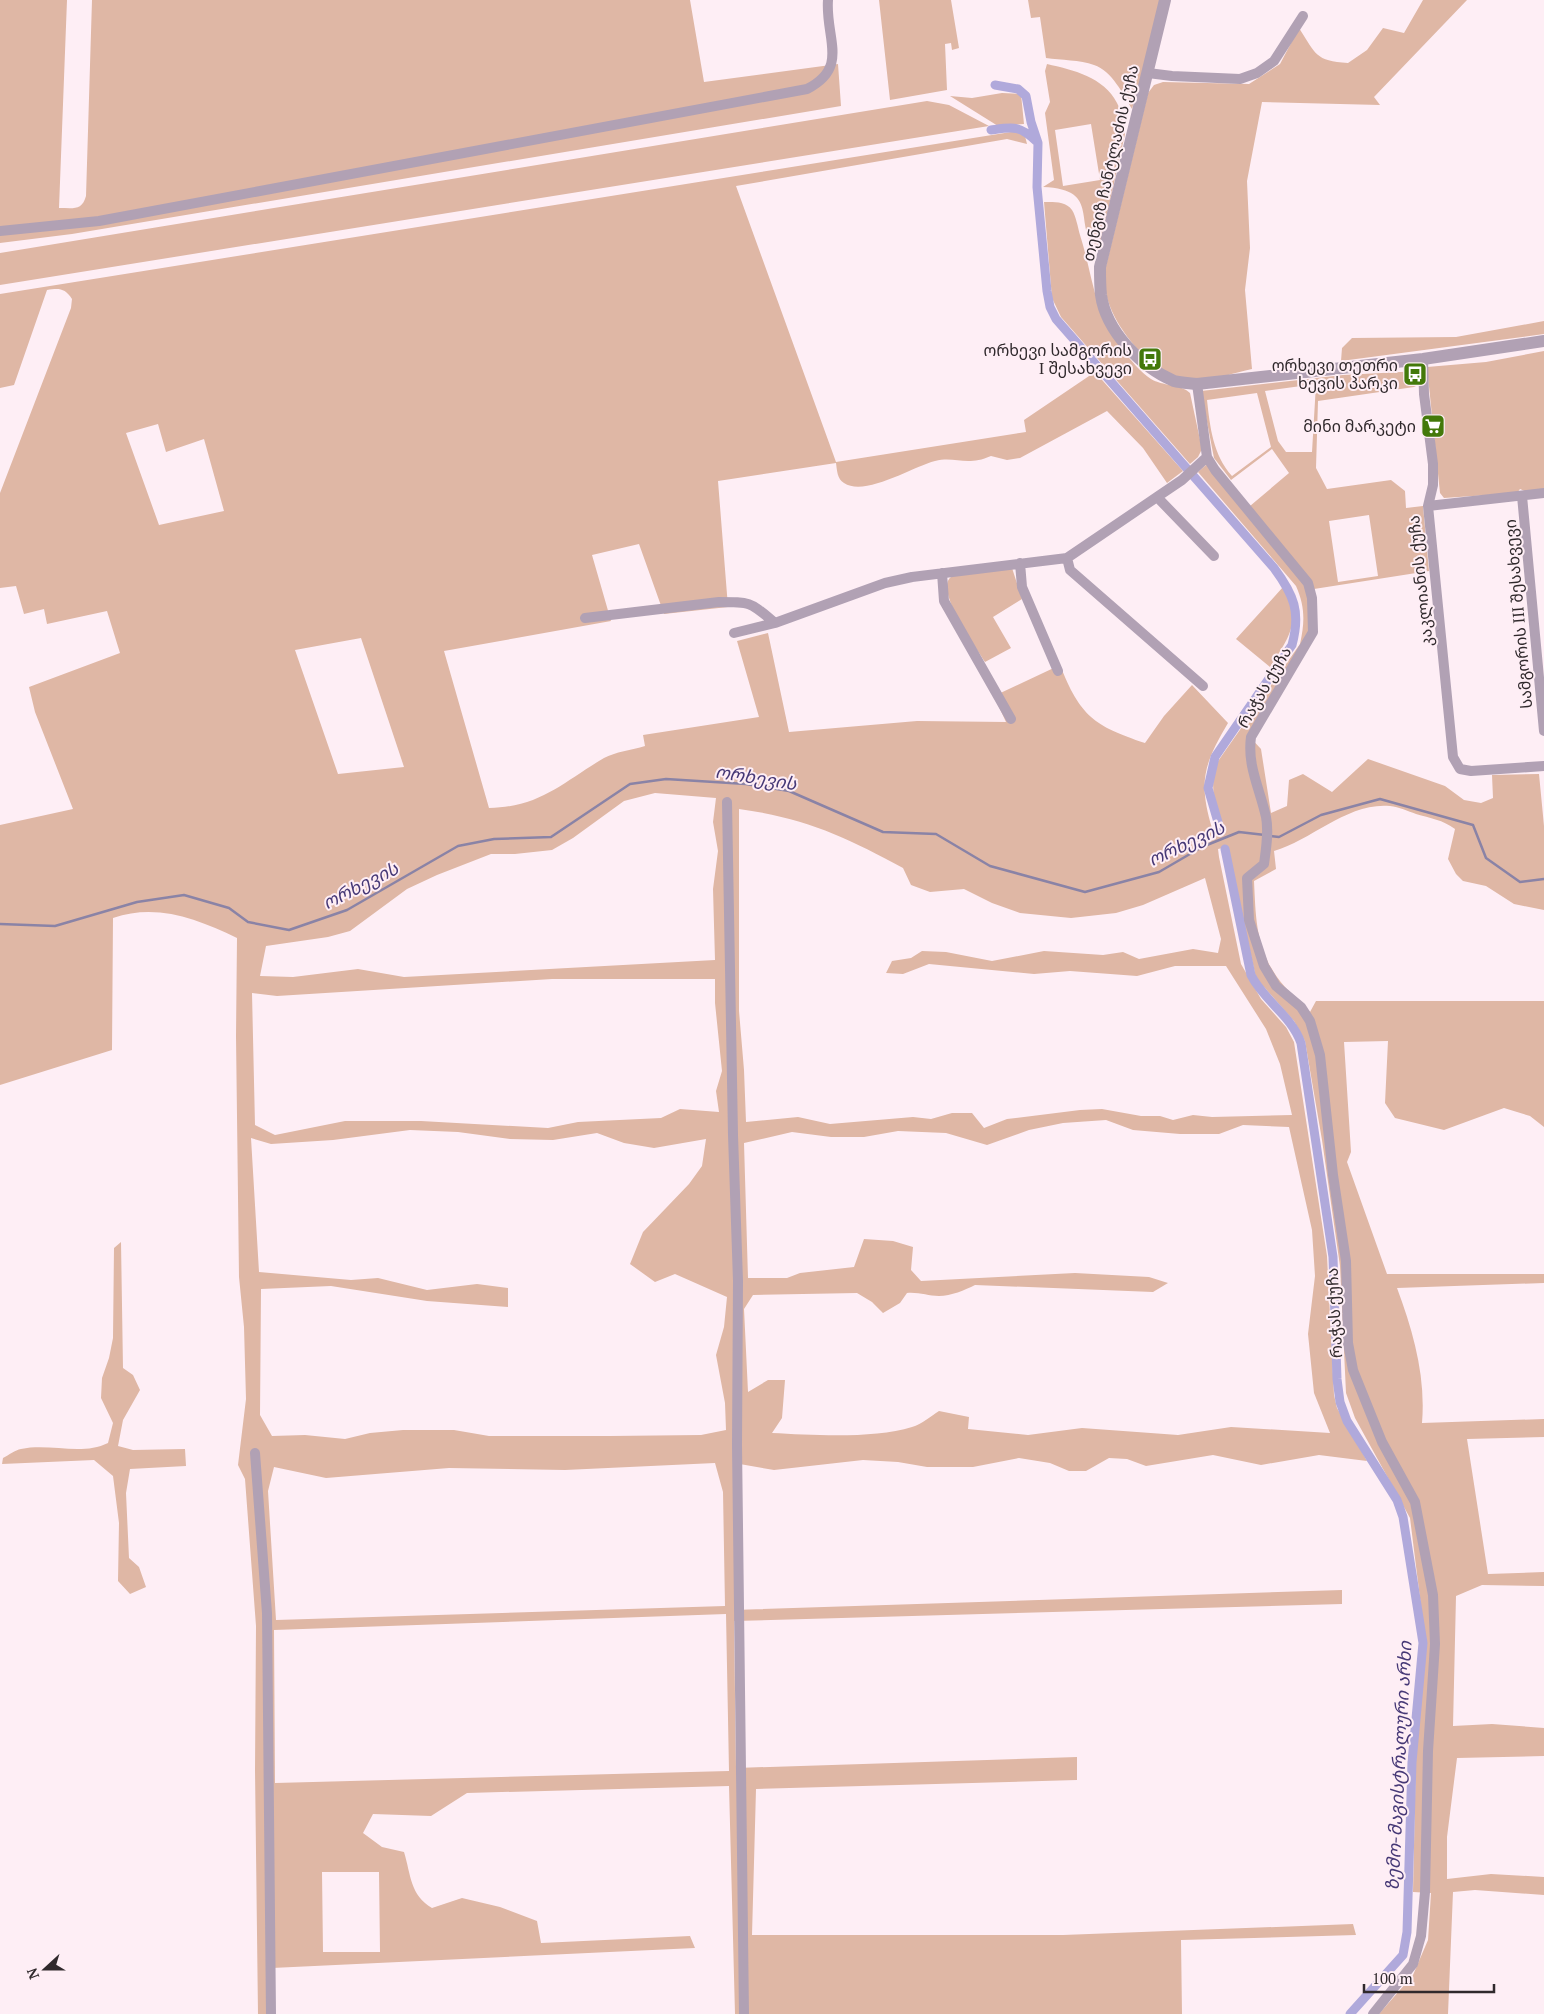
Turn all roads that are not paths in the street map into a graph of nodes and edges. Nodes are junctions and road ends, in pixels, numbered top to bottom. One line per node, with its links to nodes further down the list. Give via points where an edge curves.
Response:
1 (828, 0): 5 (street, via 833,58 831,70 820,82 807,89 99,220)
2 (1165, 0): 4 (street, თენგიზ ჩანტლაძის ქუჩა)
3 (1303, 16): 4 (street, via 1274,61 1257,73 1240,79)
4 (1148, 73): 8 (street, თენგიზ ჩანტლაძის ქუჩა, via 1100,268 1101,296 1108,320 1131,351 1158,373 1176,382)
5 (0, 231)
6 (1544, 341): 7 (street, თენგიზ ჩანტლაძის ქუჩა)
7 (1423, 359): 8 (street, თენგიზ ჩანტლაძის ქუჩა); 13 (street, კაკლიანის ქუჩა, via 1433,464)
8 (1197, 384): 9 (street)
9 (1207, 457): 12 (street); 30 (street, რაჭას ქუჩა, via 1308,582 1313,632 1251,737 1251,766 1266,819 1267,841 1264,864 1247,878 1249,920 1264,966 1276,986 1301,1008 1310,1021 1320,1055 1346,1261 1348,1343 1353,1370 1382,1442 1415,1502 1433,1595 1435,1644 1421,1936 1412,1964)
10 (1544, 493): 11 (street)
11 (1522, 496): 13 (street); 24 (street, სამგორის III შესახვევი)
12 (1157, 497): 14 (street); 15 (street)
13 (1428, 506): 25 (street, კაკლიანის ქუჩა, via 1453,758 1460,769 1471,771)
14 (1214, 556)
15 (1067, 558): 16 (street); 22 (street, via 1070,570)
16 (1020, 563): 17 (street); 21 (street, via 1022,587)
17 (942, 573): 19 (street, via 885,583); 23 (street, via 944,601)
18 (585, 618): 19 (street, via 735,602 752,603)
19 (775, 623): 20 (street)
20 (734, 633)
21 (1058, 671)
22 (1203, 686)
23 (1011, 719)
24 (1544, 730)
25 (1544, 766)
26 (727, 802): 29 (street, via 738,1281)
27 (255, 1453): 28 (street, via 267,1613)
28 (271, 2014)
29 (744, 2014)
30 (1373, 2014)

